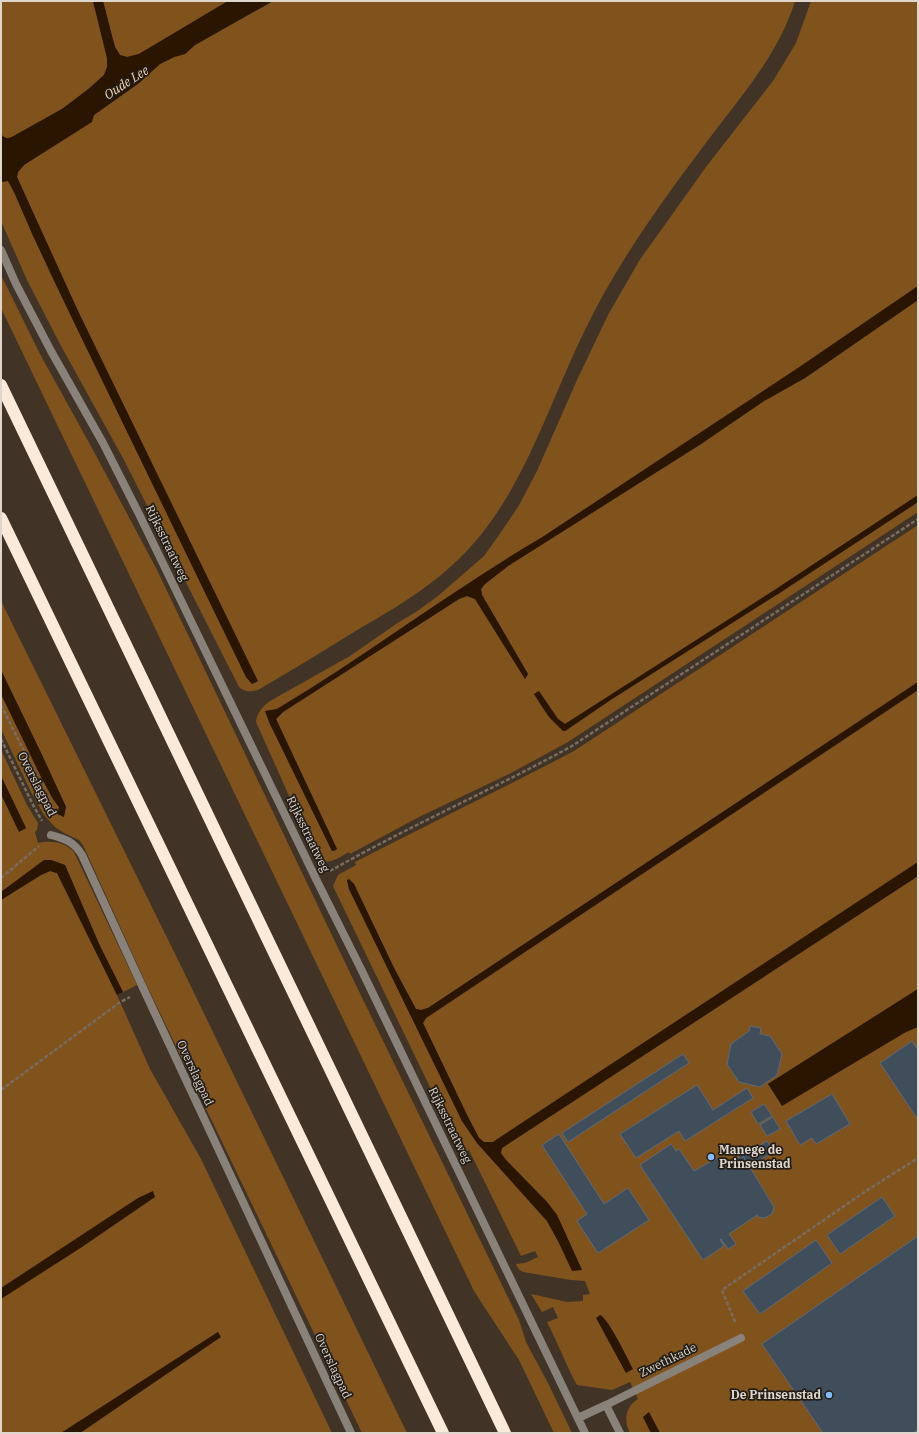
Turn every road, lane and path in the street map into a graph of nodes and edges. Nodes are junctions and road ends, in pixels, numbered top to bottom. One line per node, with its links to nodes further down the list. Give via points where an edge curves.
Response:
1 (1, 250): 9 (street, Rijksstraatweg, via 50,351 103,443 139,514)
2 (1, 385): 18 (highway)
3 (1, 518): 17 (highway)
4 (918, 519): 9 (path, via 572,746 514,778 422,822)
5 (1, 705): 7 (path, via 54,811)
6 (1, 739): 7 (path, Overslagpad, via 32,803)
7 (51, 835): 8 (path); 10 (street, Overslagpad, via 75,844 82,855)
8 (1, 878)
9 (316, 880): 15 (street, Rijksstraatweg)
10 (144, 990): 11 (path, via 119,1003); 16 (street, Overslagpad)
11 (1, 1090)
12 (918, 1158): 13 (path, via 722,1290)
13 (741, 1338): 14 (street, Zwethkade)
14 (606, 1405): 15 (street, Zwethkade); 20 (street)
15 (578, 1418): 19 (street, Rijksstraatweg)
16 (351, 1433)
17 (443, 1433)
18 (505, 1433)
19 (585, 1433)
20 (620, 1433)

